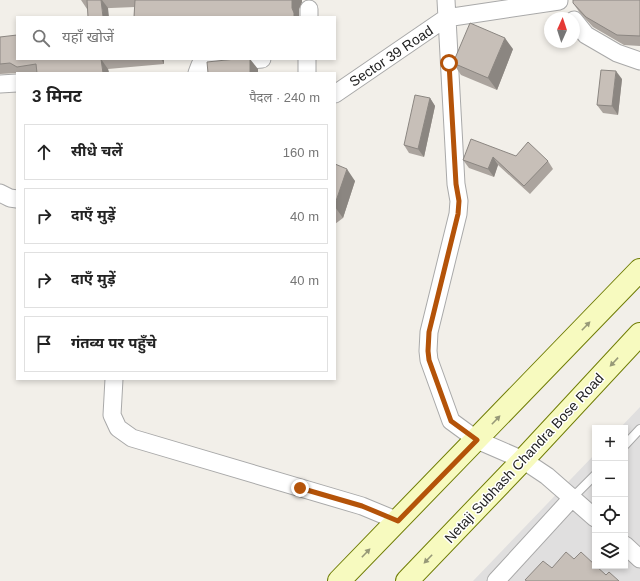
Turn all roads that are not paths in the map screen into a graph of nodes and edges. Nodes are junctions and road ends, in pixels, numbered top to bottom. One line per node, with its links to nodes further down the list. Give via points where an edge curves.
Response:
1 (446, 0): 4 (street)
2 (559, 1): 3 (street); 4 (street)
3 (568, 12)
4 (446, 18): 13 (street, Sector 39 Road); 20 (street, via 459,201 429,332 428,351 451,421)
5 (580, 28): 8 (street, via 586,35 617,53)
6 (252, 60): 9 (street, via 200,65)
7 (307, 60): 10 (street)
8 (640, 61)
9 (197, 72)
10 (307, 72)
11 (16, 83): 12 (street)
12 (0, 84)
13 (336, 93)
14 (0, 193): 15 (street)
15 (16, 199)
16 (640, 270): 20 (main road, one-way to 16)
17 (640, 334): 22 (main road, Netaji Subhash Chandra Bose Road, one-way to 22)
18 (114, 380): 26 (street, via 112,415 118,428 132,438 362,506)
19 (640, 429): 21 (lane)
20 (477, 440): 22 (street); 26 (main road)
21 (628, 442)
22 (523, 460): 24 (street); 30 (main road, Netaji Subhash Chandra Bose Road, one-way to 30)
23 (592, 478): 24 (lane)
24 (573, 497): 25 (street); 31 (street)
25 (592, 515)
26 (398, 521): 29 (main road, one-way to 26)
27 (628, 548): 28 (street)
28 (640, 559)
29 (339, 581)
30 (407, 581)
31 (496, 581)

